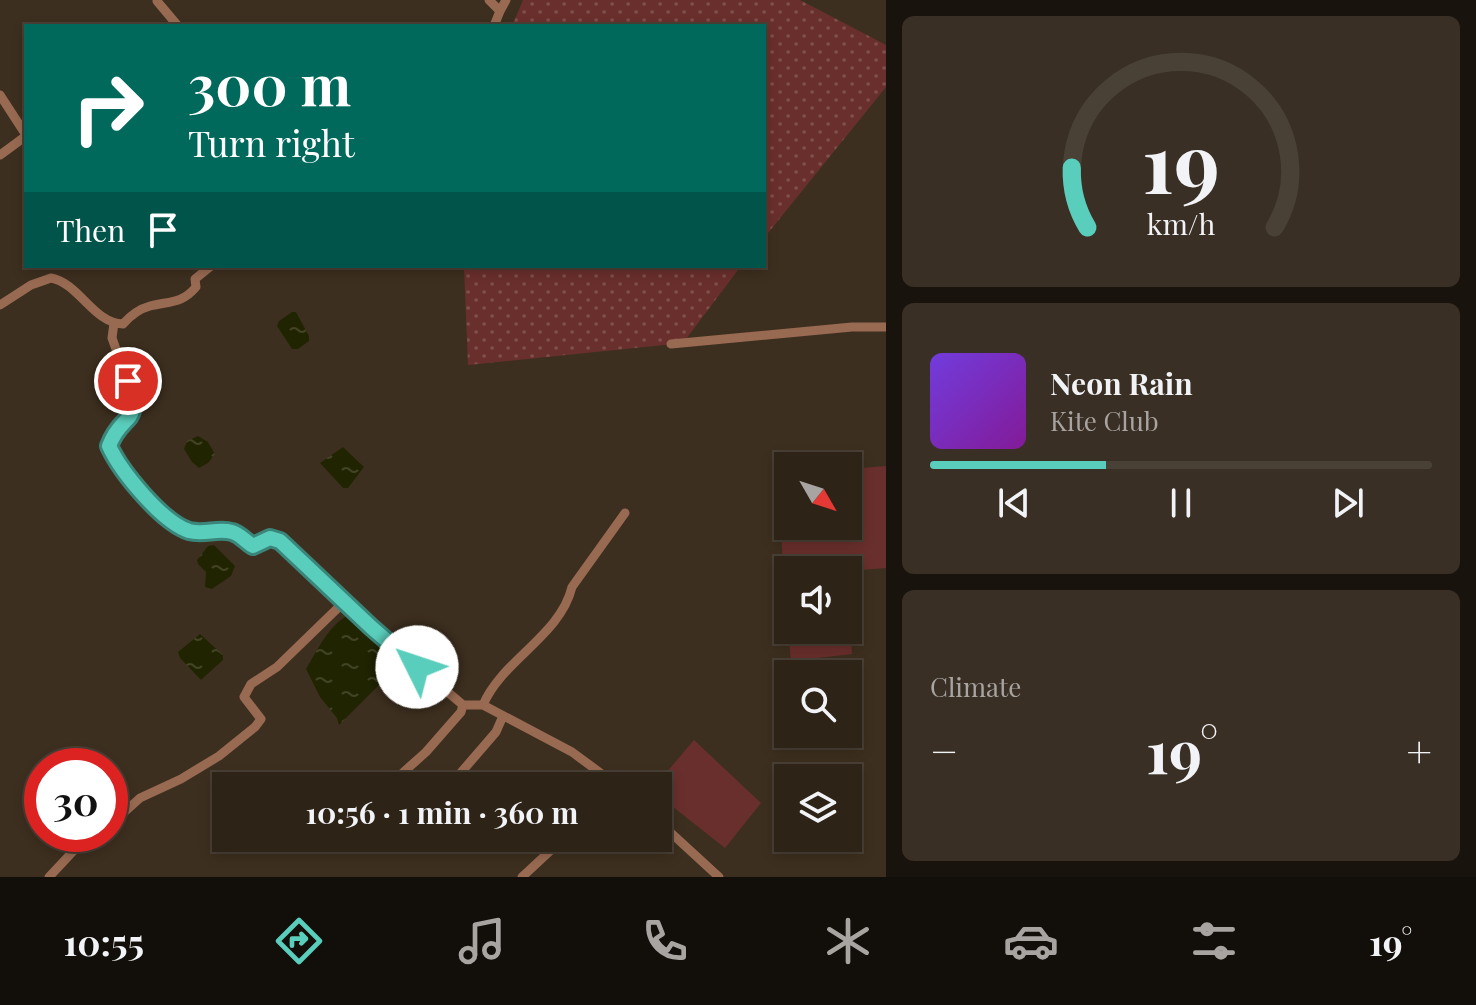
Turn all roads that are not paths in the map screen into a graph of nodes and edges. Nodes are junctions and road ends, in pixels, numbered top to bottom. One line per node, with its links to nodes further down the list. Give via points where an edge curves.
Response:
1 (489, 0): 4 (street)
2 (506, 0): 4 (street)
3 (157, 1): 5 (street)
4 (500, 11): 6 (street)
5 (176, 24)
6 (495, 24)
7 (0, 95): 8 (street)
8 (24, 133)
9 (24, 137): 10 (street)
10 (0, 155)
11 (209, 268): 13 (street, via 195,279 190,295 178,302 148,306 123,324)
12 (0, 305): 13 (street, via 31,285 60,279)
13 (114, 323): 17 (street, via 112,338 136,405 109,446 130,479 163,515 187,530 228,531 253,546 270,538 280,541)
14 (886, 327): 15 (street)
15 (671, 344)
16 (625, 513): 19 (street, via 572,587 569,600 535,644 490,688)
17 (344, 602): 18 (street); 24 (street, via 246,690 244,697 261,719 255,727 219,756)
18 (463, 705): 19 (street); 21 (street)
19 (483, 705): 20 (street)
20 (503, 716): 22 (street); 23 (street)
21 (404, 772)
22 (461, 772)
23 (599, 772)
24 (128, 809)
25 (672, 834): 30 (street)
26 (72, 852): 28 (street)
27 (549, 852): 29 (street)
28 (49, 877)
29 (522, 877)
30 (719, 877)

